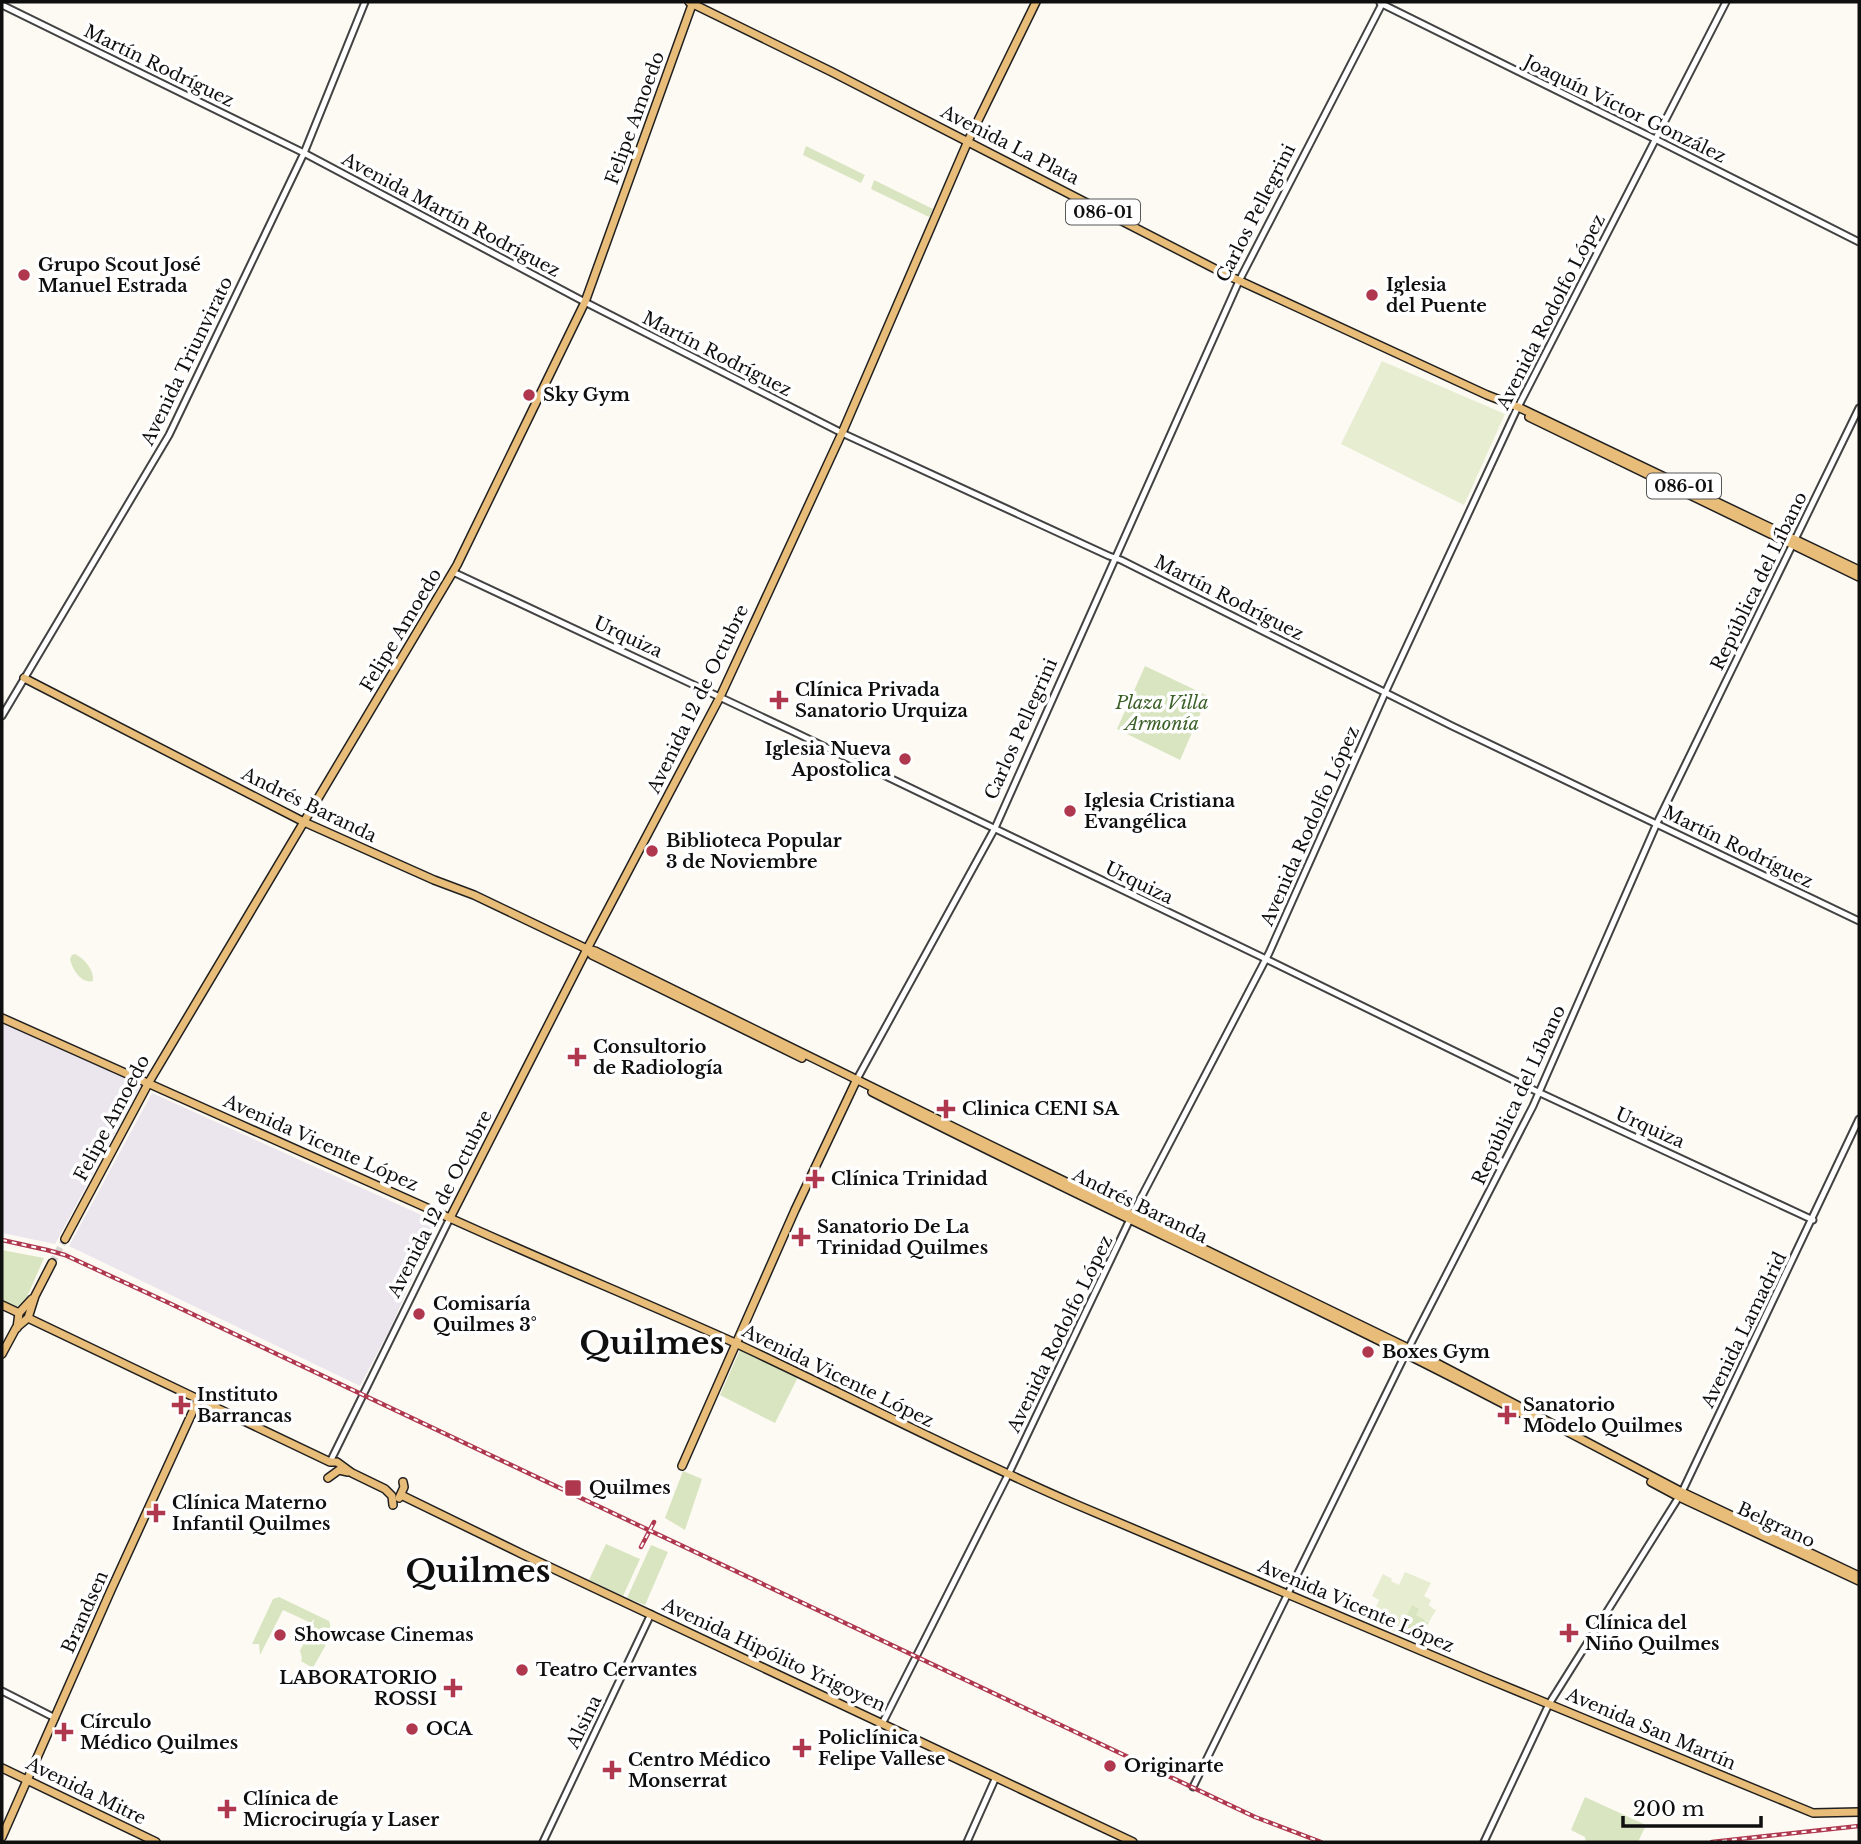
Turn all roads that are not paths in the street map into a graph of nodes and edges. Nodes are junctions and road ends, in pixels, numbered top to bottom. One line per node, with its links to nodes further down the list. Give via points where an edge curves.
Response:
1 (365, 2): 9 (street, Avenida Triunvirato)
2 (691, 2): 8 (main road, Avenida La Plata / 086-01); 12 (main road, Felipe Amoedo)
3 (1036, 2): 8 (main road, Avenida 12 de Octubre)
4 (1381, 2): 7 (street, Joaquín Víctor González); 11 (street, Carlos Pellegrini)
5 (1726, 2): 7 (street, Avenida Rodolfo López)
6 (2, 5): 9 (street, Martín Rodríguez)
7 (1656, 139): 10 (street, Joaquín Víctor González); 14 (street, Avenida Rodolfo López)
8 (968, 141): 11 (main road, Avenida La Plata / 086-01); 15 (main road, Avenida 12 de Octubre)
9 (304, 153): 12 (street, Avenida Martín Rodríguez); 21 (street, Avenida Triunvirato, via 169,435)
10 (1859, 242)
11 (1239, 281): 14 (main road, Avenida La Plata / 086-01); 17 (street, Carlos Pellegrini)
12 (585, 302): 15 (street, Martín Rodríguez); 19 (main road, Felipe Amoedo)
13 (1859, 408): 16 (street, República del Líbano)
14 (1517, 409): 16 (main road, Avenida La Plata / 086-01); 22 (street, Avenida Rodolfo López)
15 (842, 433): 17 (street, Martín Rodríguez); 23 (main road, Avenida 12 de Octubre)
16 (1794, 542): 18 (main road, Avenida La Plata / 086-01); 20 (main road, Avenida La Plata / 086-01); 26 (street, República del Líbano)
17 (1114, 558): 22 (street, Martín Rodríguez); 27 (street, Carlos Pellegrini)
18 (1859, 570)
19 (453, 572): 23 (street, Urquiza); 25 (main road, Felipe Amoedo)
20 (1859, 577)
21 (24, 678): 24 (street, Avenida Triunvirato); 25 (main road, Andrés Baranda)
22 (1385, 693): 26 (street, Martín Rodríguez); 30 (street, Avenida Rodolfo López)
23 (720, 697): 27 (street, Urquiza); 29 (main road, Avenida 12 de Octubre)
24 (2, 716)
25 (304, 822): 29 (main road, Andrés Baranda); 33 (main road, Felipe Amoedo)
26 (1657, 823): 28 (street, Martín Rodríguez); 34 (street, República del Líbano)
27 (995, 828): 30 (street, Urquiza); 32 (street, Carlos Pellegrini)
28 (1859, 921)
29 (587, 949): 32 (main road, Andrés Baranda); 37 (main road, Avenida 12 de Octubre)
30 (1266, 958): 34 (street, Urquiza); 36 (street, Avenida Rodolfo López)
31 (2, 1018): 33 (main road, Avenida Vicente López)
32 (856, 1081): 36 (main road, Andrés Baranda); 46 (main road, Carlos Pellegrini)
33 (149, 1082): 37 (main road, Avenida Vicente López); 39 (main road, Felipe Amoedo)
34 (1538, 1092): 38 (street, Urquiza); 47 (street, República del Líbano)
35 (1859, 1119): 38 (street, Avenida Lamadrid)
36 (1131, 1217): 47 (main road, Andrés Baranda); 53 (street, Avenida Rodolfo López)
37 (450, 1218): 46 (main road, Avenida Vicente López); 50 (street, Avenida 12 de Octubre)
38 (1813, 1220): 55 (street, Avenida Lamadrid)
39 (65, 1239)
40 (52, 1263): 41 (main road)
41 (35, 1296): 43 (main road); 44 (main road)
42 (2, 1305): 43 (main road)
43 (19, 1313): 45 (main road)
44 (28, 1318): 45 (main road); 49 (main road)
45 (16, 1328): 48 (main road)
46 (737, 1344): 51 (main road, Carlos Pellegrini); 53 (main road, Avenida Vicente López)
47 (1407, 1350): 55 (main road, Andrés Baranda); 59 (street, República del Líbano)
48 (2, 1353)
49 (198, 1400): 50 (main road); 63 (main road, Brandsen)
50 (330, 1462): 52 (main road); 52 (main road, via 328,1478 339,1470)
51 (682, 1466)
52 (352, 1474): 54 (main road)
53 (1008, 1475): 59 (main road, Avenida Vicente López); 64 (street, Avenida Rodolfo López)
54 (385, 1489): 56 (main road, via 393,1505); 56 (main road, via 403,1482)
55 (1680, 1494): 57 (main road, Belgrano); 58 (main road, Belgrano); 62 (street, Avenida Lamadrid)
56 (401, 1495): 60 (main road, Avenida Hipólito Yrigoyen)
57 (1859, 1576)
58 (1859, 1581)
59 (1287, 1593): 62 (main road, Avenida Vicente López); 68 (street, República del Líbano)
60 (651, 1614): 64 (main road, Avenida Hipólito Yrigoyen); 72 (street, Alsina)
61 (2, 1691): 63 (street)
62 (1549, 1704): 69 (main road, Avenida San Martín, via 1812,1813); 75 (street, Avenida Lamadrid)
63 (55, 1718): 67 (main road, Brandsen)
64 (882, 1724): 66 (main road, Avenida Hipólito Yrigoyen)
65 (2, 1768): 67 (main road, Avenida Mitre)
66 (996, 1777): 73 (street); 74 (main road, Avenida Hipólito Yrigoyen)
67 (27, 1781): 70 (main road, Brandsen); 71 (main road, Avenida Mitre)
68 (1193, 1787)
69 (1859, 1812)
70 (2, 1837)
71 (156, 1842)
72 (543, 1842)
73 (967, 1842)
74 (1133, 1842)
75 (1484, 1842)

